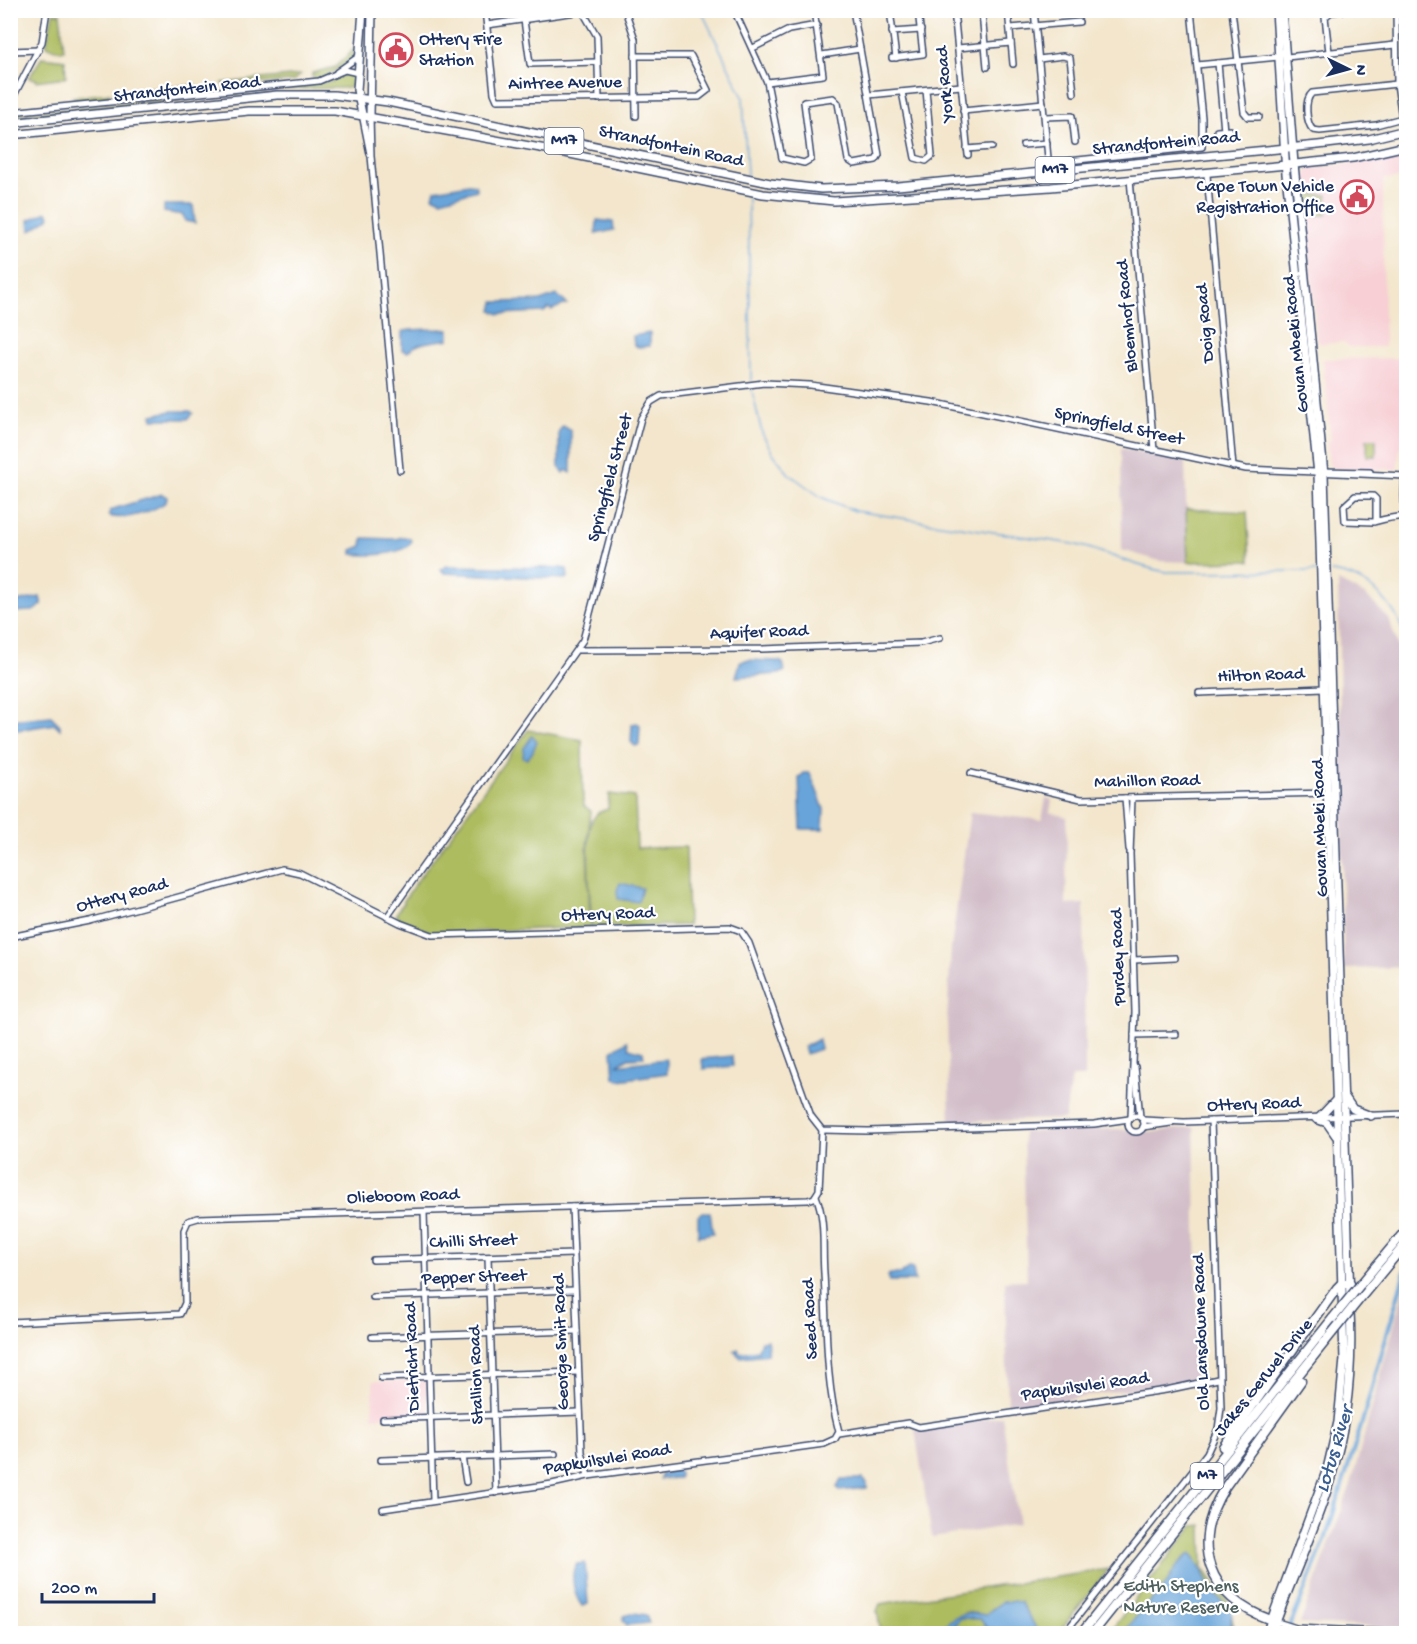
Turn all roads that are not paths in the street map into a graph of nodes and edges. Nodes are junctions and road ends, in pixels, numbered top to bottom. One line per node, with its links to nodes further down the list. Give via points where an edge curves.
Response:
1 (47, 10): 38 (street)
2 (363, 10): 43 (main road)
3 (372, 10): 63 (main road)
4 (485, 10): 26 (street)
5 (590, 10): 21 (street)
6 (625, 10): 41 (street, via 633,28)
7 (814, 10): 27 (street)
8 (853, 10): 37 (street)
9 (890, 10): 31 (street)
10 (918, 10): 30 (street)
11 (954, 10): 36 (street, York Road)
12 (1008, 10): 29 (street)
13 (1034, 10): 28 (street)
14 (1191, 10): 50 (street)
15 (1232, 10): 46 (street)
16 (1276, 10): 44 (main road, Govan Mbeki Road)
17 (1282, 10): 44 (main road, Govan Mbeki Road)
18 (1347, 10): 40 (street, via 1325,17)
19 (1396, 10): 33 (street)
20 (734, 11): 35 (street)
21 (583, 12): 23 (street); 47 (street, via 597,36)
22 (987, 12): 34 (street, via 982,13)
23 (547, 13): 24 (street)
24 (524, 20): 26 (street); 47 (street, via 530,64)
25 (1079, 22): 28 (street)
26 (487, 25): 64 (street, Aintree Avenue, via 497,100)
27 (817, 25): 35 (street, via 789,30); 42 (street)
28 (1036, 26): 29 (street); 45 (street)
29 (1010, 28): 32 (street)
30 (921, 30): 31 (street); 31 (street, via 923,54 894,58)
31 (892, 32)
32 (1011, 43): 34 (street); 49 (street)
33 (1395, 45): 40 (street); 55 (street)
34 (985, 46): 36 (street); 51 (street)
35 (753, 48): 54 (street)
36 (958, 48): 56 (street, York Road)
37 (860, 49): 42 (street); 60 (street)
38 (39, 50): 39 (street); 66 (street)
39 (10, 51)
40 (1329, 52): 44 (street)
41 (635, 56): 62 (street); 62 (street, Aintree Avenue, via 691,56 708,88 699,97)
42 (822, 56): 54 (street, via 822,76)
43 (358, 57): 52 (main road); 53 (street, Strandfontein Road)
44 (1283, 57): 46 (street); 83 (main road, Govan Mbeki Road)
45 (1039, 59): 59 (street, via 1068,57); 65 (street)
46 (1238, 61): 48 (street); 72 (street, via 1244,112 1248,117)
47 (597, 62): 64 (street)
48 (1218, 63): 50 (street); 76 (street)
49 (1013, 64)
50 (1197, 65): 85 (street, via 1203,145 1198,149)
51 (987, 67)
52 (358, 73): 53 (street, Strandfontein Road, via 348,70); 61 (main road)
53 (334, 76): 68 (street, Strandfontein Road, via 319,81)
54 (767, 82): 60 (street, via 782,158 804,163 811,159 804,102 833,98 850,164 878,159)
55 (1397, 84): 73 (street); 73 (street, via 1312,93 1307,99 1309,126 1315,131)
56 (961, 86): 57 (street); 67 (street, York Road)
57 (926, 90): 58 (street); 58 (street, via 932,156 926,161 915,158)
58 (902, 92): 60 (street)
59 (1074, 93)
60 (869, 95)
61 (357, 97): 63 (main road, Strandfontein Road / M17); 69 (main road); 74 (main road, Strandfontein Road / M17, via 277,95)
62 (635, 98): 64 (street, Aintree Avenue); 70 (street)
63 (369, 99): 69 (main road); 83 (main road, Strandfontein Road / M17, via 740,177 811,188 872,188)
64 (599, 99)
65 (1043, 103): 67 (street); 71 (street)
66 (10, 104)
67 (963, 111): 82 (street, York Road, via 967,152)
68 (10, 112)
69 (366, 115): 77 (main road, Strandfontein Road / M17, via 314,109 260,110); 88 (main road, Strandfontein Road / M17, via 796,199 858,201); 92 (street)
70 (636, 116)
71 (1045, 117): 78 (street, via 1072,116); 79 (street)
72 (1259, 117)
73 (1404, 118)
74 (10, 123)
75 (1407, 130): 83 (main road, M17, via 1369,139)
76 (1224, 131)
77 (10, 135)
78 (1076, 142)
79 (1047, 143): 80 (street); 84 (street)
80 (1023, 145)
81 (1407, 146): 86 (main road, M17, via 1353,158)
82 (992, 147)
83 (1288, 147): 86 (main road, Govan Mbeki Road)
84 (1048, 158)
85 (1068, 161)
86 (1290, 164): 88 (main road, Strandfontein Road / M17); 93 (main road, Govan Mbeki Road)
87 (1207, 176): 91 (street, Doig Road)
88 (1130, 179): 89 (street, Bloemhof Road)
89 (1154, 450): 91 (street, Springfield Street); 100 (street, Springfield Street, via 931,402 803,384 757,384 661,396 645,410 591,618)
90 (1407, 450): 94 (street)
91 (1233, 467): 93 (street, Springfield Street)
92 (400, 470)
93 (1319, 472): 94 (street, Springfield Street); 98 (main road, Govan Mbeki Road)
94 (1406, 476): 95 (street)
95 (1406, 517): 96 (street); 97 (street)
96 (1376, 521): 96 (street, via 1375,497 1357,496 1344,506 1345,521)
97 (1407, 531)
98 (1324, 574): 101 (main road, Govan Mbeki Road); 104 (main road, Govan Mbeki Road)
99 (940, 638): 100 (street, Aquifer Road, via 921,643 785,648)
100 (578, 650): 108 (street, Springfield Street)
101 (1324, 688): 102 (street, Hilton Road); 104 (main road, Govan Mbeki Road)
102 (1199, 693)
103 (971, 773): 105 (street, Mahillon Road, via 1074,798)
104 (1331, 793): 106 (street, Mahillon Road); 115 (main road, Govan Mbeki Road); 116 (main road, Govan Mbeki Road)
105 (1125, 798): 106 (street, Mahillon Road); 107 (street, Purdey Road)
106 (1132, 798): 107 (street, Purdey Road)
107 (1130, 854): 111 (street, Purdey Road)
108 (387, 916): 109 (street, Ottery Road, via 300,873 282,869 90,921); 129 (street, Ottery Road, via 417,931 437,935 720,926 738,929 749,943 811,1116)
109 (10, 937)
110 (1175, 958): 111 (street)
111 (1134, 960): 113 (street, Purdey Road)
112 (1176, 1034): 113 (street)
113 (1134, 1035): 114 (street, Purdey Road)
114 (1134, 1060): 119 (street, Purdey Road); 120 (street, Purdey Road)
115 (1344, 1094): 118 (main road, via 1353,1109); 122 (main road, Govan Mbeki Road)
116 (1336, 1099): 121 (main road, Govan Mbeki Road); 123 (main road)
117 (1407, 1114): 118 (street, Ottery Road)
118 (1371, 1116): 122 (street, Ottery Road)
119 (1130, 1118): 120 (street, Ottery Road); 126 (street); 128 (street, Purdey Road)
120 (1141, 1118): 125 (street, Ottery Road); 127 (street, Purdey Road)
121 (1336, 1118): 122 (street, Ottery Road); 123 (street, Ottery Road); 130 (main road, Govan Mbeki Road)
122 (1345, 1118): 140 (main road, Govan Mbeki Road)
123 (1317, 1119): 124 (street, Ottery Road); 130 (main road, via 1329,1125)
124 (1210, 1121): 125 (street, Ottery Road); 155 (street, Old Lansdowne Road)
125 (1173, 1122): 127 (street, Ottery Road)
126 (1094, 1124): 128 (street); 129 (street)
127 (1143, 1127): 128 (street, Ottery Road, via 1137,1131)
128 (1130, 1129)
129 (822, 1130): 131 (street, via 820,1187)
130 (1337, 1139): 140 (main road, Govan Mbeki Road)
131 (816, 1196): 132 (street, Olieboom Road, via 797,1201); 160 (street, Seed Road, via 824,1246 831,1402)
132 (572, 1207): 133 (street, Olieboom Road); 136 (street, George Smit Road)
133 (424, 1212): 138 (street, Dietricht Road); 145 (street, Olieboom Road, via 193,1219 184,1230 185,1303 180,1314)
134 (1407, 1230): 170 (highway, Jakes Gerwel Drive / M7, bridge)
135 (1407, 1243): 148 (highway, Jakes Gerwel Drive / M7, bridge)
136 (574, 1254): 137 (street, Chilli Street); 141 (street, George Smit Road)
137 (488, 1257): 138 (street, Chilli Street); 142 (street, Stallion Road)
138 (425, 1259): 139 (street, Chilli Street); 143 (street, Dietricht Road)
139 (373, 1260)
140 (1346, 1284): 170 (highway, via 1264,1389); 172 (main road, Govan Mbeki Road, via 1344,1359 1336,1428 1323,1480)
141 (575, 1290): 142 (street, Pepper Street); 146 (street, George Smit Road)
142 (489, 1293): 143 (street, Pepper Street); 147 (street, Stallion Road)
143 (426, 1295): 144 (street, Pepper Street); 149 (street, Dietricht Road)
144 (373, 1297)
145 (10, 1322)
146 (577, 1331): 147 (street); 151 (street, George Smit Road)
147 (491, 1334): 149 (street); 152 (street, Stallion Road)
148 (1330, 1335): 172 (highway, via 1225,1487 1207,1530 1208,1559 1223,1591 1252,1613); 178 (highway, Jakes Gerwel Drive / M7)
149 (428, 1336): 150 (street); 153 (street, Dietricht Road)
150 (372, 1337)
151 (578, 1372): 152 (street); 156 (street, George Smit Road)
152 (492, 1375): 153 (street); 157 (street, Stallion Road)
153 (429, 1376): 154 (street); 158 (street, Dietricht Road)
154 (381, 1378)
155 (1218, 1379): 160 (street, Papkuilsvlei Road, via 1174,1389 919,1427 908,1423); 176 (street, Old Lansdowne Road, via 1220,1422 1208,1453)
156 (580, 1412): 157 (street); 166 (street, George Smit Road)
157 (493, 1415): 158 (street); 162 (street, Stallion Road)
158 (430, 1417): 159 (street); 164 (street, Dietricht Road)
159 (383, 1419)
160 (837, 1436): 166 (street, Papkuilsvlei Road, via 824,1444)
161 (555, 1454): 162 (street)
162 (495, 1456): 163 (street); 168 (street, Stallion Road)
163 (462, 1457): 164 (street); 167 (street)
164 (432, 1458): 165 (street); 169 (street, Dietricht Road)
165 (381, 1460)
166 (588, 1476): 168 (street, Papkuilsvlei Road)
167 (466, 1482)
168 (496, 1493): 169 (street, Papkuilsvlei Road)
169 (433, 1500): 171 (street, Papkuilsvlei Road)
170 (1182, 1507): 177 (highway, Jakes Gerwel Drive / M7)
171 (383, 1509)
172 (1273, 1621): 173 (street, via 1290,1627); 179 (main road, Govan Mbeki Road); 180 (main road, Govan Mbeki Road)
173 (1362, 1632): 174 (street)
174 (1394, 1633): 175 (street)
175 (1407, 1633)
176 (1064, 1634)
177 (1082, 1634)
178 (1092, 1634)
179 (1266, 1634)
180 (1272, 1634)

